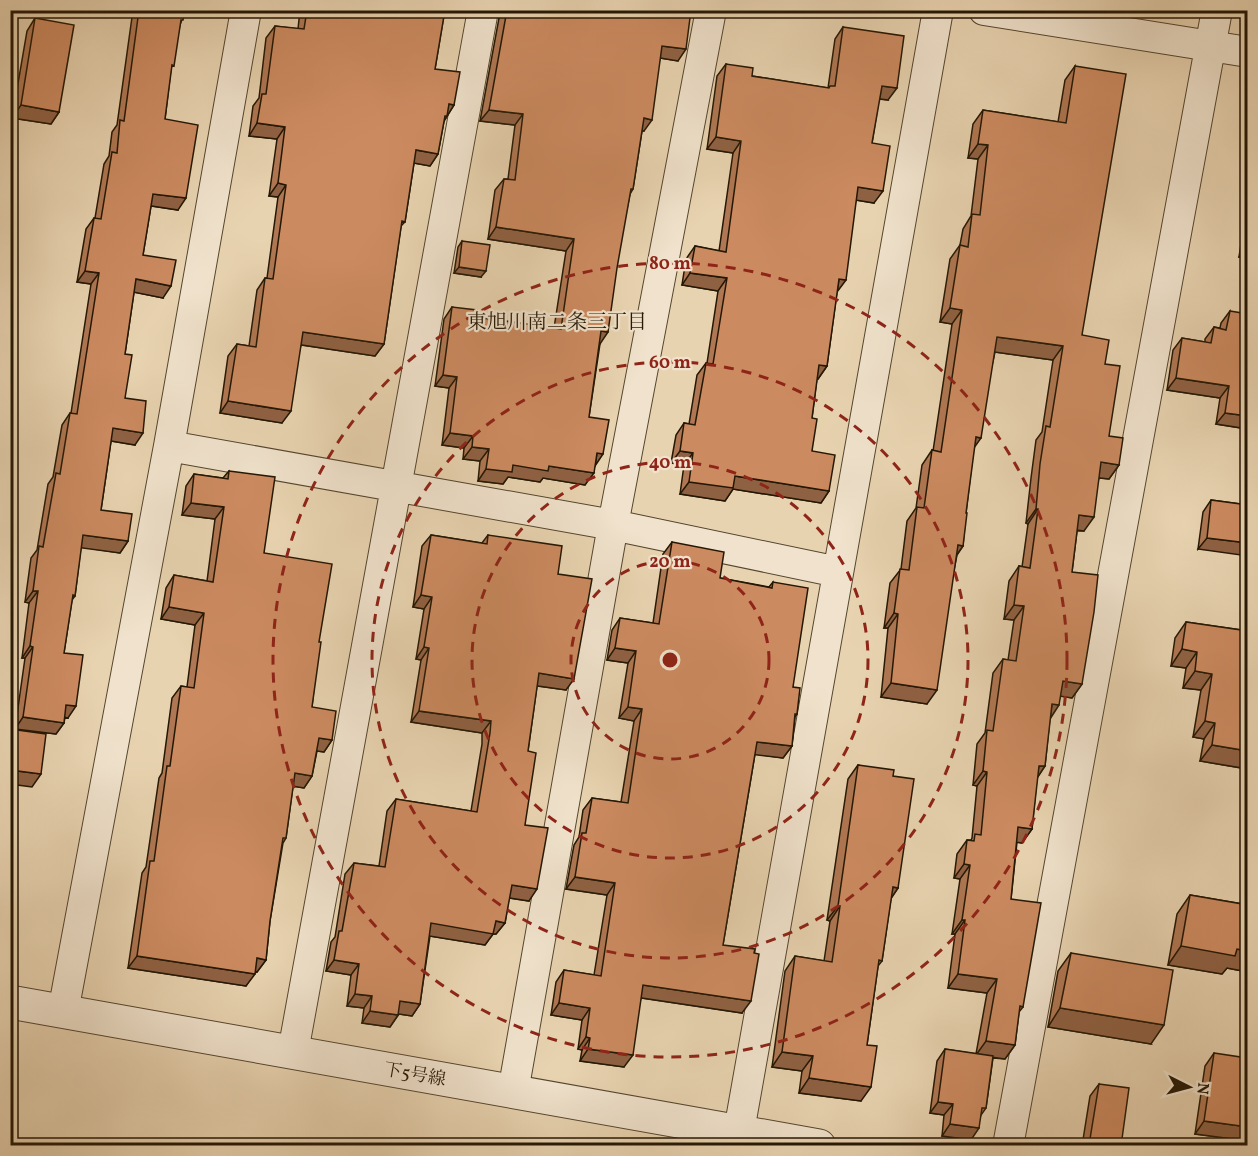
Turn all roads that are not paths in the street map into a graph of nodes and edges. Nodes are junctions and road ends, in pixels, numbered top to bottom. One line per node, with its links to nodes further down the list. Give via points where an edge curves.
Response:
1 (246, 10): 9 (street)
2 (483, 10): 10 (street)
3 (711, 10): 11 (street)
4 (938, 10): 12 (street)
5 (984, 10): 7 (street)
6 (1217, 10): 7 (street)
7 (1210, 45): 8 (street); 19 (street)
8 (1248, 51)
9 (169, 446): 10 (street); 14 (street)
10 (396, 487): 11 (street); 15 (street)
11 (613, 525): 12 (street); 16 (street)
12 (838, 572): 17 (street)
13 (10, 1002): 14 (street, 下5号線)
14 (63, 1012): 15 (street, 下5号線)
15 (293, 1052): 16 (street, 下5号線)
16 (513, 1092): 17 (street, 下5号線)
17 (739, 1131): 18 (street, 下5号線)
18 (819, 1146)
19 (1008, 1146)

